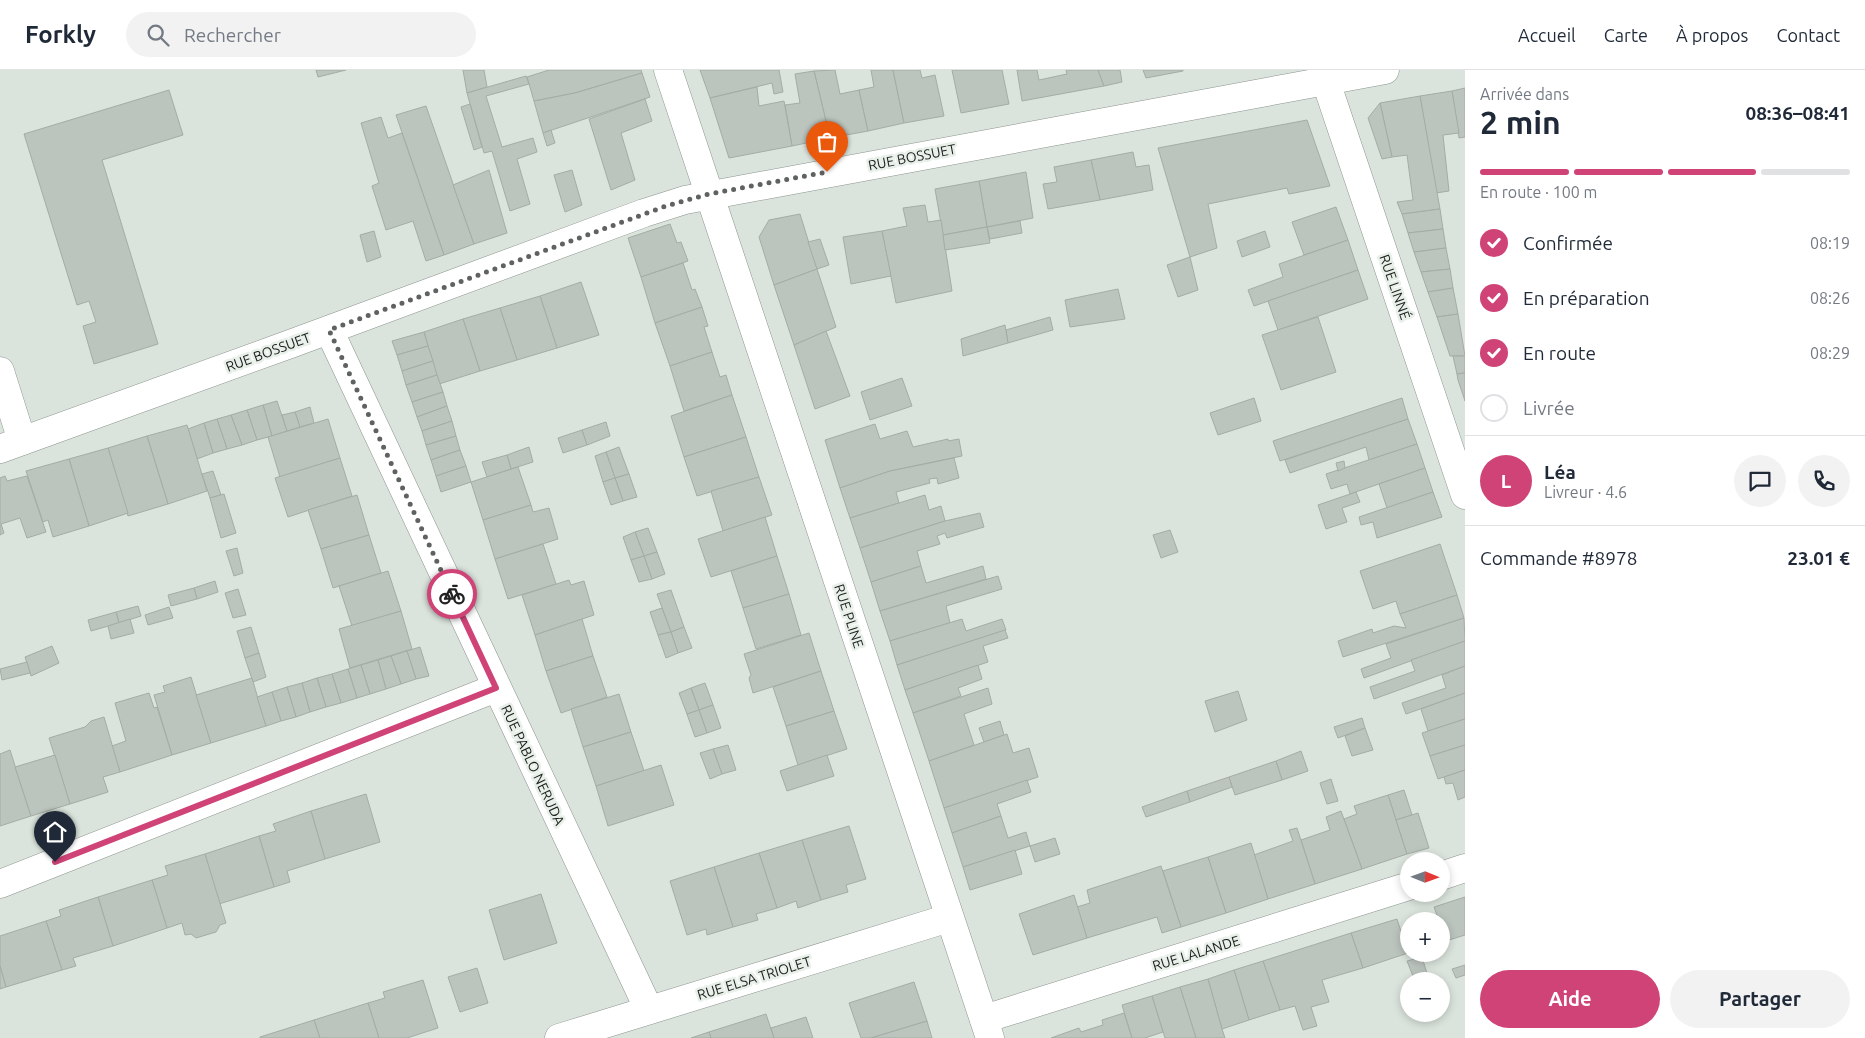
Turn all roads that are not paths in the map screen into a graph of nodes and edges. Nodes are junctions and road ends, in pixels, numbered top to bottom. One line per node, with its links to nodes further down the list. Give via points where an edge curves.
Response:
1 (668, 70): 4 (street, RUE PLINE)
2 (1384, 70): 3 (street, RUE BOSSUET)
3 (1324, 75): 4 (street, RUE BOSSUET); 8 (street, RUE LINNÉ)
4 (709, 194): 5 (street, RUE BOSSUET, via 644,213); 14 (street, RUE PLINE)
5 (329, 330): 7 (street, RUE BOSSUET); 9 (street, RUE PABLO NERUDA)
6 (0, 371): 7 (street)
7 (11, 445)
8 (1465, 495)
9 (496, 688): 12 (street); 15 (street, RUE PABLO NERUDA)
10 (1465, 868): 11 (street)
11 (1450, 873)
12 (0, 884)
13 (1400, 889): 16 (street, RUE LALANDE)
14 (949, 918): 15 (street, RUE ELSA TRIOLET); 16 (street, RUE PLINE)
15 (649, 1010): 17 (street, RUE ELSA TRIOLET)
16 (987, 1029)
17 (559, 1038)

